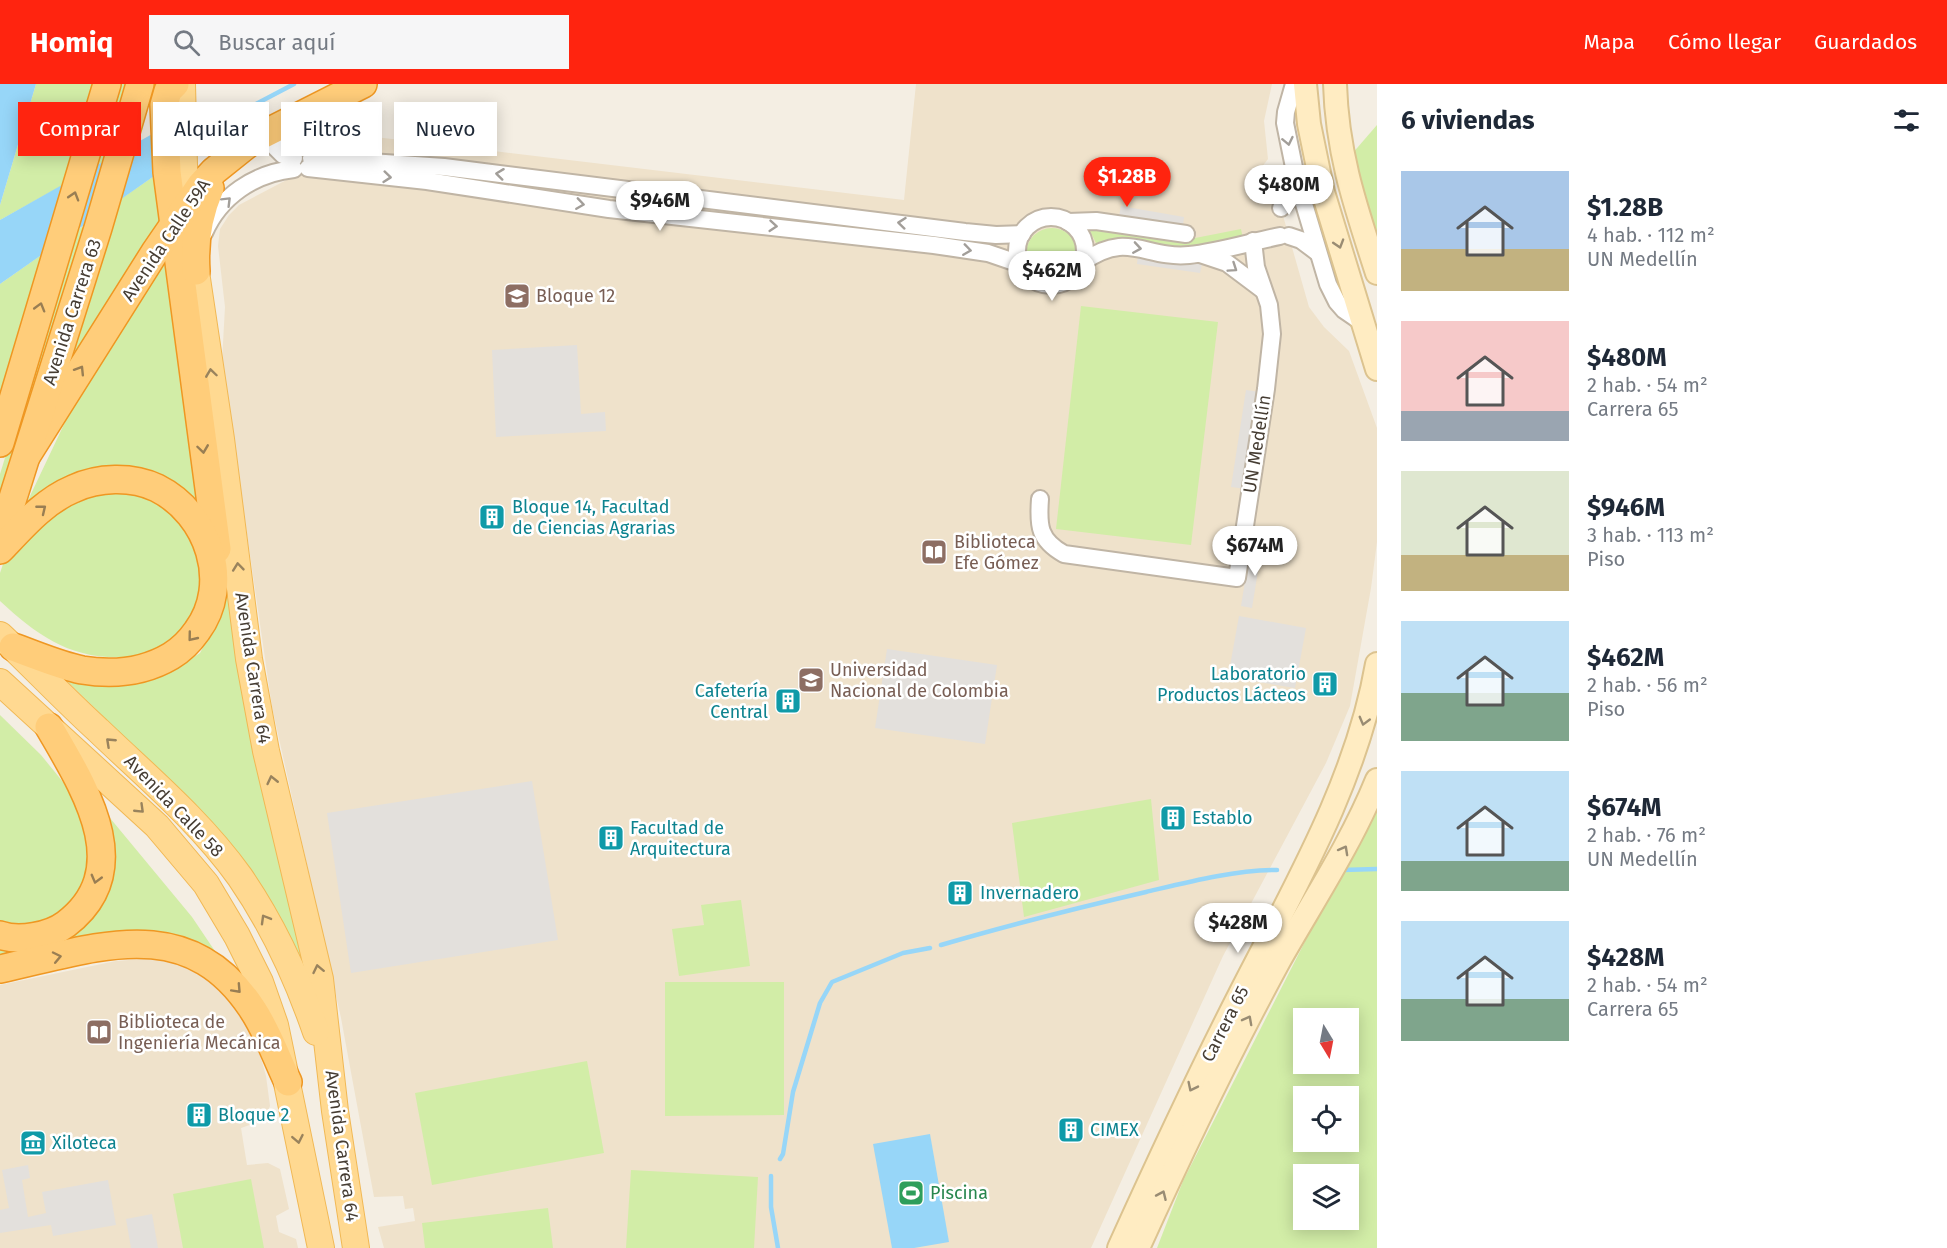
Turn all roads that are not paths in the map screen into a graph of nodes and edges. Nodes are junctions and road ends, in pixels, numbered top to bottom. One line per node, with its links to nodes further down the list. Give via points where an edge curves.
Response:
1 (106, 84): 35 (highway, Avenida Carrera 63, one-way to 1)
2 (140, 84): 36 (highway, Avenida Carrera 63)
3 (176, 84): 9 (highway, Avenida Carrera 64, via 165,96)
4 (182, 84): 10 (main road, Avenida Carrera 64)
5 (363, 84): 11 (highway, Avenida Calle 59A)
6 (1294, 84): 19 (street, one-way to 19, via 1285,123)
7 (1305, 84): 33 (main road, one-way to 33, via 1323,192)
8 (1335, 84): 31 (main road, via 1336,115 1349,186)
9 (168, 102)
10 (176, 102)
11 (327, 102)
12 (281, 126): 17 (highway, Avenida Calle 59A)
13 (281, 128): 14 (street, via 275,135 275,147)
14 (281, 154)
15 (175, 156): 21 (highway, Avenida Carrera 64)
16 (283, 156): 18 (street)
17 (229, 158): 21 (highway, Avenida Calle 59A, via 201,185); 30 (highway, via 204,203 195,248)
18 (301, 163): 23 (street, one-way to 18, via 975,233 444,167); 29 (street, one-way to 29, via 609,209 934,244 988,253); 30 (street, one-way to 18, via 201,240 221,205 260,177)
19 (1296, 177): 20 (street, via 1289,199); 26 (street)
20 (1281, 208)
21 (181, 214): 30 (main road, Avenida Carrera 64); 36 (highway, Avenida Calle 59A, one-way to 21); 40 (highway, one-way to 40, via 216,542)
22 (1068, 222): 23 (street, via 1041,219); 24 (street, via 1096,221); 28 (street, via 1083,240)
23 (1022, 234): 29 (street, via 1017,249)
24 (1186, 234)
25 (1253, 241): 26 (street, via 1285,236 1301,240); 27 (street); 32 (street)
26 (1317, 252): 33 (street, via 1337,302)
27 (1199, 253): 28 (street, one-way to 27, via 1097,253 1122,246); 32 (street, one-way to 32, via 1227,263)
28 (1083, 262): 29 (street, via 1066,281 1048,285 1030,278)
29 (1020, 264)
30 (196, 271): 49 (main road, Avenida Carrera 64, one-way to 30, via 320,978 257,704)
31 (1377, 273)
32 (1263, 290): 37 (street, UN Medellín, via 1272,334 1237,578 1064,554 1043,535 1038,520)
33 (1363, 323): 34 (main road)
34 (1377, 369)
35 (0, 443)
36 (27, 455): 38 (highway, Avenida Carrera 63)
37 (1040, 499)
38 (0, 539)
39 (0, 550): 40 (highway, one-way to 40, via 34,515 62,494 100,481 137,482 168,495 196,523 210,549)
40 (214, 589): 41 (highway, one-way to 41, via 208,615 192,638 175,654 149,666 111,672 83,670 48,660)
41 (7, 641): 49 (main road, Avenida Calle 58, one-way to 41, via 303,995 279,943 240,878 191,818)
42 (1377, 664): 56 (main road, Carrera 65, one-way to 56, via 1345,777 1300,876 1191,1090)
43 (0, 682): 44 (main road, Avenida Calle 58)
44 (49, 728): 46 (highway, one-way to 46, via 94,810 100,844 97,879 90,899 62,927 33,936); 48 (main road, Avenida Calle 58, one-way to 48, via 157,826 206,884 260,982)
45 (1377, 780): 57 (main road, Carrera 65, one-way to 45, via 1200,1111 1346,846)
46 (0, 935)
47 (0, 969): 48 (highway, one-way to 48, via 120,944 160,944 177,949 210,965 242,993 263,1027)
48 (288, 1082): 51 (main road, Avenida Carrera 64, one-way to 51)
49 (335, 1111): 50 (main road, Avenida Carrera 64)
50 (350, 1211): 54 (main road, Avenida Carrera 64); 55 (main road)
51 (313, 1215): 52 (main road); 53 (main road, Avenida Carrera 64)
52 (314, 1248)
53 (321, 1248)
54 (356, 1248)
55 (363, 1248)
56 (1119, 1248)
57 (1138, 1248)

